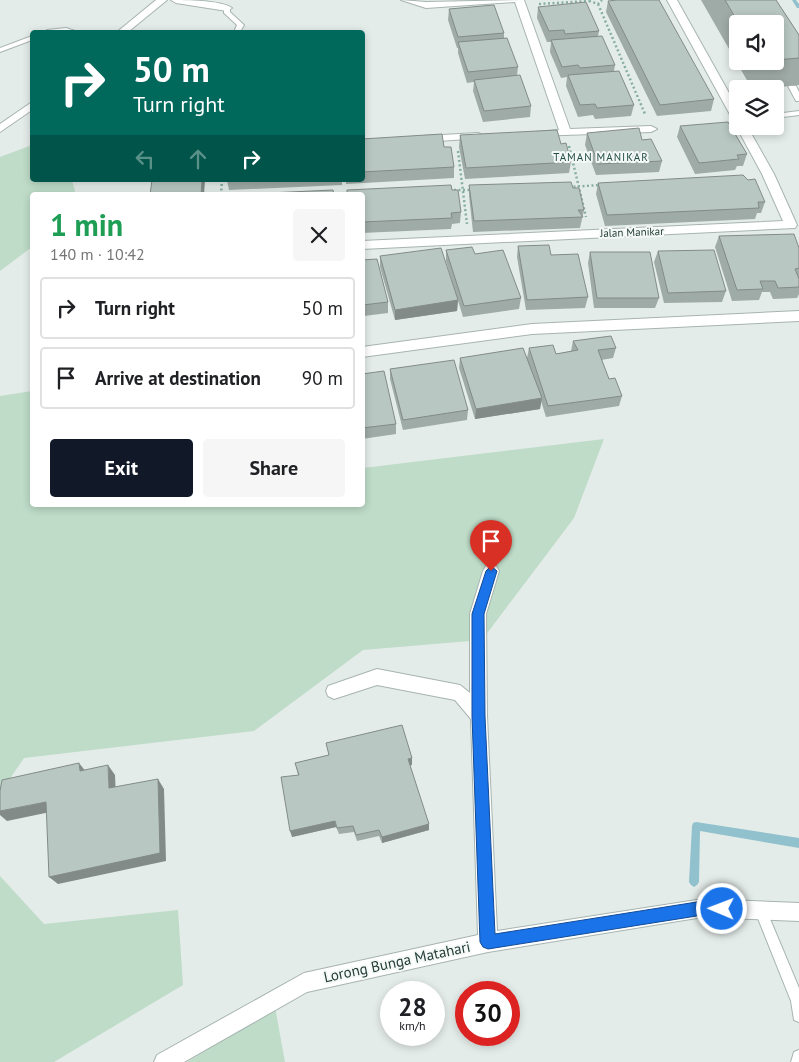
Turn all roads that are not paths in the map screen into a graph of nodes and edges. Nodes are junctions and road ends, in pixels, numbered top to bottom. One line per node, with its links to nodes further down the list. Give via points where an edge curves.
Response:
1 (162, 0): 7 (street)
2 (176, 0): 6 (street)
3 (406, 0): 5 (street, via 426,5)
4 (672, 0): 13 (street)
5 (517, 2): 19 (street)
6 (227, 8): 8 (lane, via 227,13 241,25)
7 (124, 30)
8 (238, 30)
9 (30, 39): 10 (lane)
10 (0, 50)
11 (792, 86): 12 (lane)
12 (799, 99)
13 (729, 104)
14 (30, 106): 17 (street)
15 (799, 114): 16 (lane)
16 (784, 115)
17 (0, 129)
18 (651, 129): 19 (street)
19 (566, 133): 20 (street)
20 (526, 135)
21 (746, 135): 24 (street, Jalan Manikar, via 792,225)
22 (487, 136): 23 (street)
23 (411, 139)
24 (365, 245)
25 (799, 316): 26 (street, via 532,329)
26 (365, 352)
27 (491, 571): 29 (street, via 478,614)
28 (334, 692): 29 (street, via 377,677 460,693)
29 (479, 716): 32 (street)
30 (761, 911): 31 (street, Lorong Bunga Matahari); 32 (street, Lorong Bunga Matahari, via 703,908); 33 (lane)
31 (799, 912)
32 (488, 942): 36 (street, Lorong Bunga Matahari, via 304,983)
33 (798, 1002): 34 (lane)
34 (799, 1015)
35 (799, 1057): 37 (lane)
36 (164, 1062)
37 (798, 1062)

